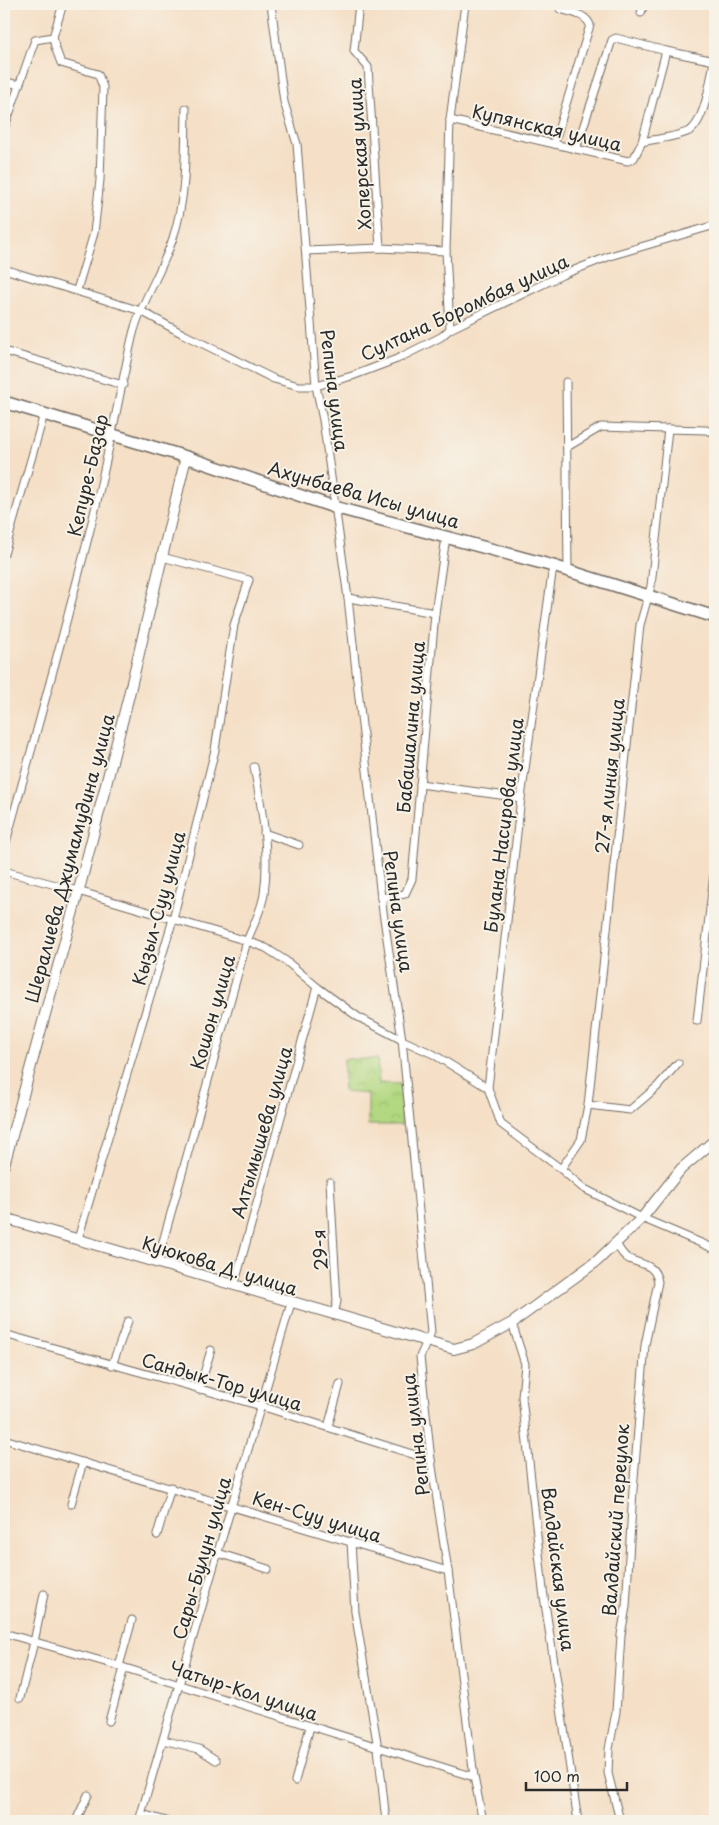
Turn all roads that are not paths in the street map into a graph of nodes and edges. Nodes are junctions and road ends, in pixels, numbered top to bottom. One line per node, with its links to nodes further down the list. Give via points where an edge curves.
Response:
1 (63, 4): 8 (street)
2 (271, 4): 21 (street, Репина улица, via 284,102 297,144)
3 (358, 4): 20 (street, Хоперская улица, via 354,51 368,67)
4 (465, 4): 14 (street, Купянская улица)
5 (644, 4): 7 (street)
6 (560, 9): 17 (street, via 581,16 590,25)
7 (642, 13)
8 (53, 37): 12 (street, via 35,40); 24 (street, via 62,63 98,74 103,87 100,180 94,233)
9 (666, 51): 10 (street); 16 (street); 18 (street, via 616,38 612,40)
10 (715, 61): 16 (street, Купянская улица, via 709,91 694,127)
11 (4, 81): 12 (street)
12 (18, 85): 15 (street)
13 (186, 109): 25 (street, Кепуре-Базар, via 180,213 172,241)
14 (450, 120): 17 (street, Купянская улица); 22 (street, Купянская улица)
15 (4, 129)
16 (642, 142): 18 (street, Купянская улица, via 634,158 628,161)
17 (554, 144): 18 (street, Купянская улица)
18 (576, 149)
19 (715, 225): 26 (street, Султана Боромбая улица, via 610,256)
20 (380, 248): 21 (street, Хоперская улица); 22 (street, Хоперская улица)
21 (306, 251): 30 (street, Репина улица)
22 (446, 251): 26 (street, Купянская улица)
23 (4, 269): 24 (street, Султана Боромбая улица)
24 (77, 290): 25 (street, Султана Боромбая улица)
25 (141, 311): 29 (street, Кепуре-Базар, via 132,336); 30 (street, Султана Боромбая улица, via 274,379 299,386)
26 (450, 330): 30 (street, Султана Боромбая улица, via 397,359)
27 (4, 351): 29 (street)
28 (566, 382): 36 (street)
29 (123, 385): 35 (street, Кепуре-Базар)
30 (316, 386): 38 (street, Репина улица)
31 (4, 402): 32 (main road, Ахунбаева Исы улица)
32 (44, 414): 35 (main road, Ахунбаева Исы улица); 40 (street)
33 (668, 429): 34 (street); 36 (street, via 601,427); 44 (street, 27-я линия улица)
34 (715, 433)
35 (112, 434): 37 (main road, Ахунбаева Исы улица); 53 (street, Кепуре-Базар, via 92,524)
36 (567, 447): 43 (street)
37 (186, 458): 38 (main road, Ахунбаева Исы улица); 41 (street, Шералиева Джумамудина улица)
38 (334, 507): 39 (main road, Ахунбаева Исы улица); 45 (street, Репина улица)
39 (446, 537): 42 (main road, Ахунбаева Исы улица); 46 (street, Бабашалина улица)
40 (4, 554)
41 (162, 557): 56 (street, Шералиева Джумамудина улица); 58 (street, Кызыл-Суу улица, via 249,580 234,625 215,750)
42 (553, 566): 43 (main road, Ахунбаева Исы улица); 50 (street, Булана Насирова улица)
43 (568, 571): 44 (main road, Ахунбаева Исы улица)
44 (648, 596): 47 (main road, Ахунбаева Исы улица); 65 (street, 27-я линия улица, via 640,625)
45 (348, 598): 46 (street); 57 (street, Репина улица)
46 (435, 613): 49 (street, Бабашалина улица)
47 (715, 618)
48 (254, 767): 51 (street, Кошон улица)
49 (420, 784): 50 (street); 57 (street, Бабашалина улица, via 412,879 405,894)
50 (521, 798): 64 (street, Булана Насирова улица)
51 (264, 832): 52 (street); 59 (street, Кошон улица, via 264,896)
52 (300, 846)
53 (4, 849)
54 (715, 865): 61 (street)
55 (4, 871): 56 (street)
56 (78, 891): 58 (street); 67 (street, Шералиева Джумамудина улица)
57 (381, 898): 62 (street, Репина улица)
58 (173, 919): 59 (street); 72 (street, Кызыл-Суу улица)
59 (248, 941): 60 (street, via 286,961); 75 (street, Кошон улица)
60 (317, 987): 62 (street, via 358,1017); 76 (street, Алтымышева улица)
61 (698, 1021)
62 (402, 1040): 64 (street, via 433,1054); 82 (street, Репина улица, via 430,1332)
63 (678, 1063): 65 (street, via 630,1110)
64 (488, 1088): 68 (street, via 500,1124)
65 (588, 1105): 68 (street, 27-я линия улица, via 581,1140)
66 (715, 1140): 71 (street, via 681,1169)
67 (4, 1165)
68 (561, 1169): 71 (street, via 582,1188)
69 (330, 1182): 78 (street, 29-я, via 337,1301)
70 (4, 1218): 72 (street, Куюкова Д. улица)
71 (642, 1218): 73 (street); 74 (street)
72 (78, 1239): 75 (street, Куюкова Д. улица)
73 (616, 1243): 80 (street, via 597,1261); 122 (street, Валдайский переулок, via 627,1258 656,1273 658,1282 646,1345 626,1606 616,1712 609,1749 608,1773)
74 (715, 1249)
75 (157, 1263): 76 (street, Куюкова Д. улица)
76 (234, 1286): 77 (street, Куюкова Д. улица)
77 (291, 1303): 78 (street, Куюкова Д. улица); 87 (street, Сары-Булун улица)
78 (334, 1315): 82 (street, Куюкова Д. улица)
79 (128, 1321): 84 (street)
80 (512, 1322): 82 (street, via 461,1349); 121 (street, Валдайская улица, via 526,1364 522,1397 543,1590)
81 (4, 1334): 84 (street, Сандык-Тор улица)
82 (427, 1342): 90 (street, Репина улица, via 420,1357)
83 (211, 1350): 86 (street)
84 (112, 1365): 86 (street, Сандык-Тор улица)
85 (340, 1384): 88 (street)
86 (199, 1390): 87 (street, Сандык-Тор улица)
87 (261, 1406): 88 (street, Сандык-Тор улица); 94 (street, Сары-Булун улица)
88 (328, 1427): 90 (street, Сандык-Тор улица)
89 (4, 1439): 91 (street, Кен-Суу улица)
90 (431, 1460): 99 (street, Репина улица)
91 (83, 1462): 92 (street, Кен-Суу улица); 93 (street)
92 (170, 1487): 94 (street, Кен-Суу улица); 95 (street)
93 (71, 1504)
94 (232, 1506): 96 (street, Кен-Суу улица); 97 (street, Сары-Булун улица)
95 (157, 1535)
96 (351, 1541): 99 (street, Кен-Суу улица); 110 (street, via 355,1612)
97 (218, 1553): 98 (street); 105 (street, Сары-Булун улица)
98 (268, 1569)
99 (448, 1571): 112 (street, Репина улица)
100 (44, 1594): 103 (street)
101 (132, 1620): 104 (street)
102 (4, 1633): 103 (street, Чатыр-Кол улица)
103 (34, 1642): 104 (street, Чатыр-Кол улица); 106 (street)
104 (122, 1667): 105 (street, Чатыр-Кол улица); 107 (street)
105 (179, 1685): 108 (street, Чатыр-Кол улица); 109 (street, Сары-Булун улица)
106 (20, 1698)
107 (109, 1721)
108 (310, 1728): 110 (street, Чатыр-Кол улица); 113 (street)
109 (163, 1740): 111 (street, via 199,1750); 115 (street, Сары-Булун улица)
110 (378, 1748): 112 (street, Чатыр-Кол улица); 119 (street)
111 (216, 1760)
112 (474, 1777): 120 (street, Репина улица)
113 (295, 1781)
114 (88, 1795): 116 (street)
115 (142, 1814): 117 (street, Сары-Булун улица); 118 (street)
116 (76, 1821)
117 (139, 1821)
118 (166, 1821)
119 (386, 1821)
120 (483, 1821)
121 (578, 1821)
122 (620, 1821)

